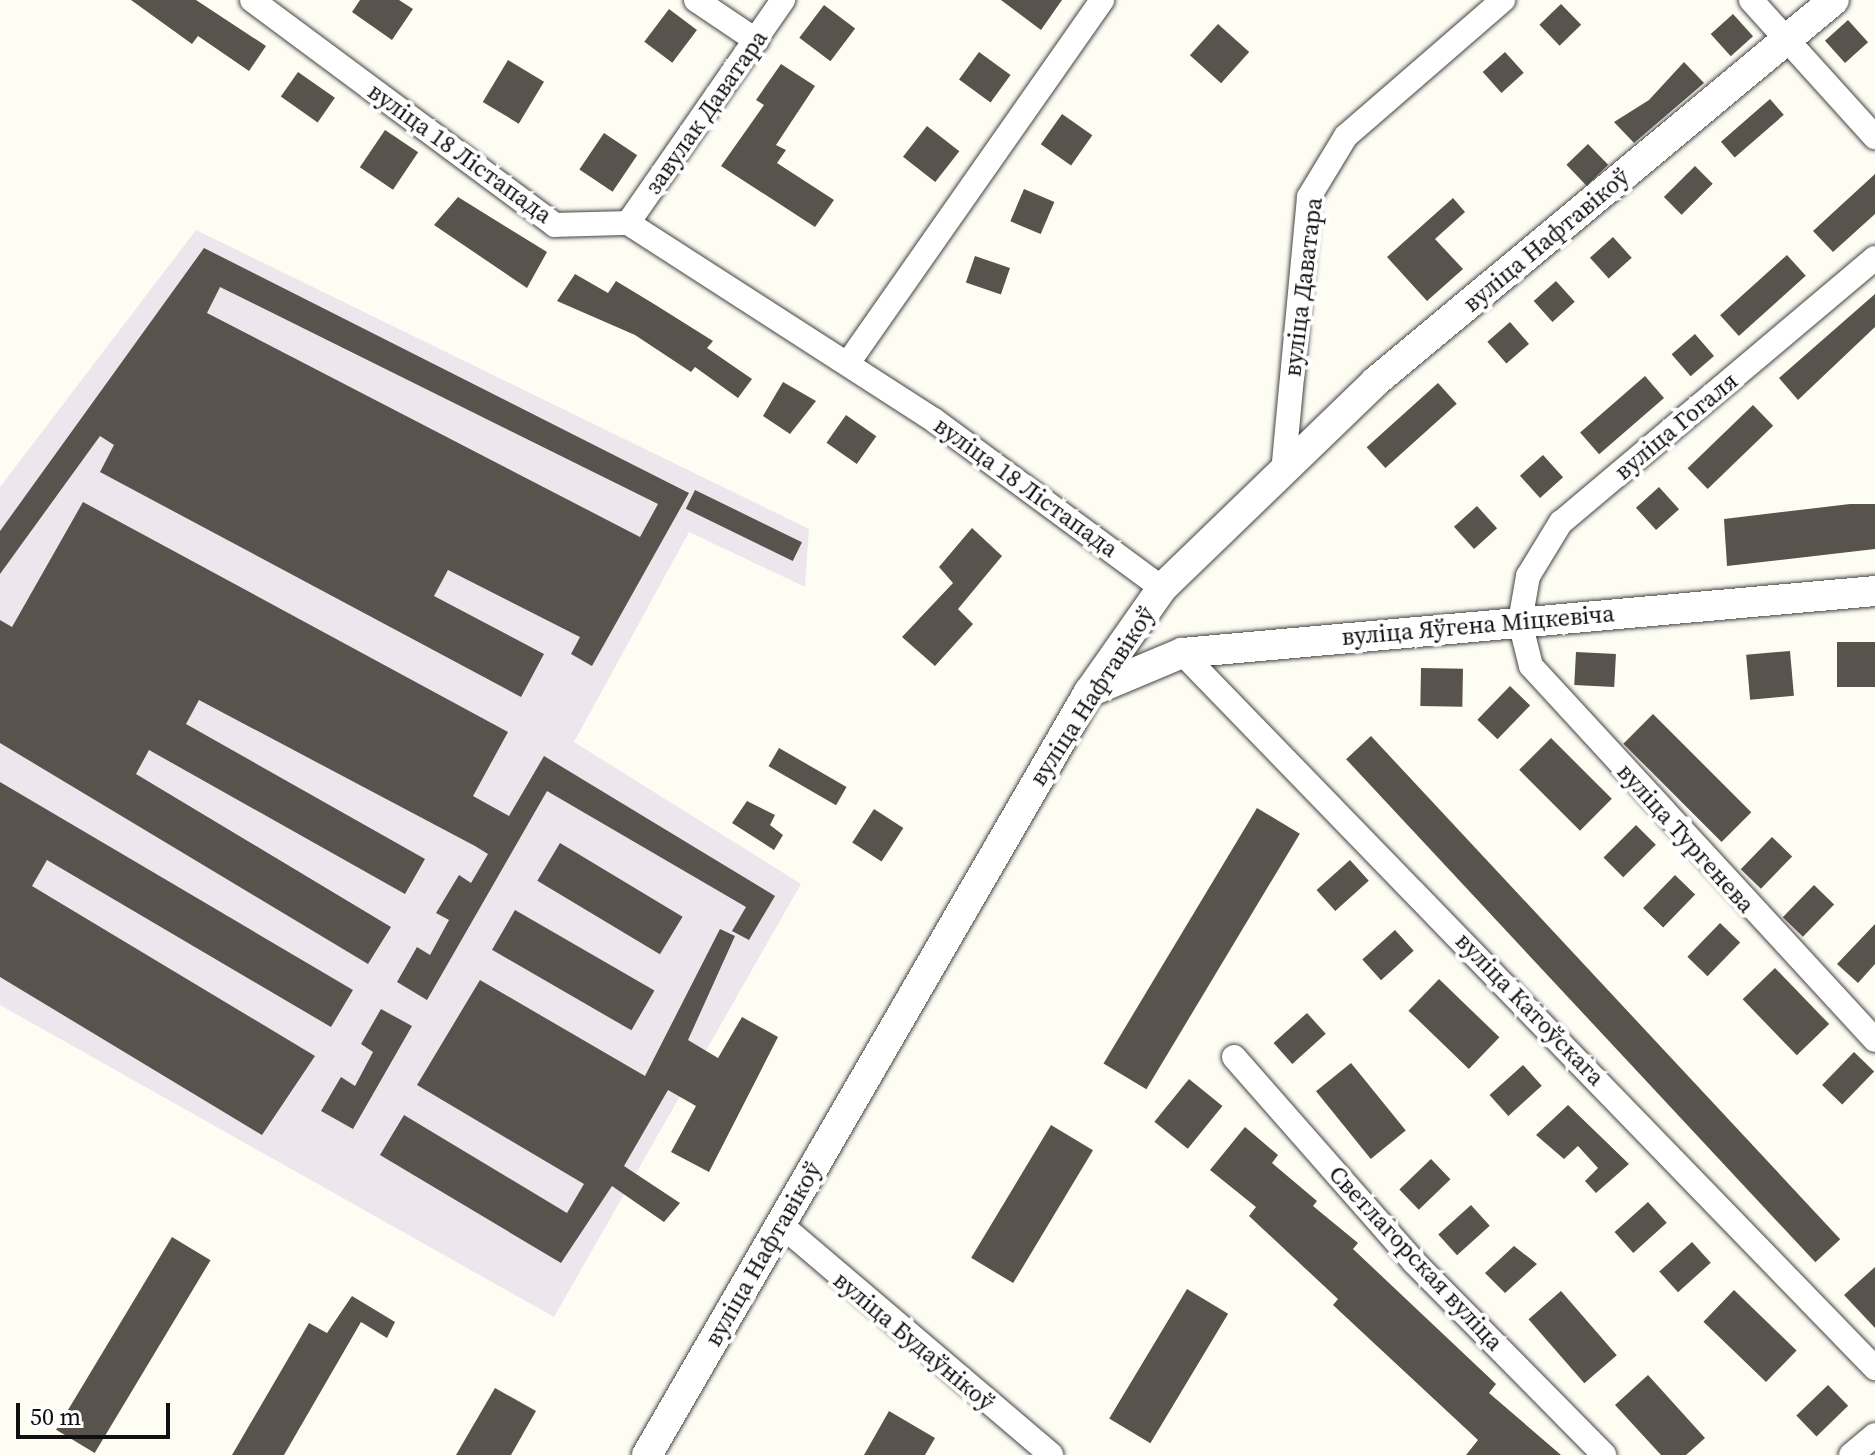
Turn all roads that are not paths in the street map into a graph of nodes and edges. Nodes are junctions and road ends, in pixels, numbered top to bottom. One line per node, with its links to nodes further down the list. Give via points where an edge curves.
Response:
1 (252, 0): 11 (street, вуліца 18 Лістапада, via 555,225)
2 (696, 0): 8 (street)
3 (783, 0): 8 (street, завулак Даватара)
4 (1102, 0): 13 (street)
5 (1503, 0): 14 (street, вуліца Даватара, via 1346,136 1309,197)
6 (1751, 0): 9 (street)
7 (1834, 0): 9 (street, вуліца Нафтавікоў)
8 (757, 41): 11 (street, завулак Даватара)
9 (1785, 42): 10 (street); 14 (street, вуліца Нафтавікоў)
10 (1875, 137)
11 (628, 223): 13 (street, вуліца 18 Лістапада)
12 (1875, 258): 17 (street, вуліца Гогаля, via 1561,522 1528,576)
13 (848, 363): 15 (street, вуліца 18 Лістапада)
14 (1284, 462): 15 (street, вуліца Нафтавікоў)
15 (1162, 588): 19 (street, вуліца Нафтавікоў)
16 (1875, 591): 17 (street, вуліца Яўгена Міцкевіча)
17 (1520, 622): 18 (street, вуліца Яўгена Міцкевіча); 20 (street, вуліца Тургенева, via 1531,666)
18 (1182, 653): 19 (street, вуліца Яўгена Міцкевіча); 23 (street, вуліца Катоўскага)
19 (1089, 692): 22 (street, вуліца Нафтавікоў)
20 (1875, 1040)
21 (1234, 1057): 27 (street, Светлагорская вуліца, via 1414,1262)
22 (780, 1224): 25 (street, вуліца Нафтавікоў); 26 (street, вуліца Будаўнікоў)
23 (1875, 1368)
24 (1875, 1435): 28 (street)
25 (647, 1455)
26 (1051, 1455)
27 (1604, 1455)
28 (1851, 1455)

